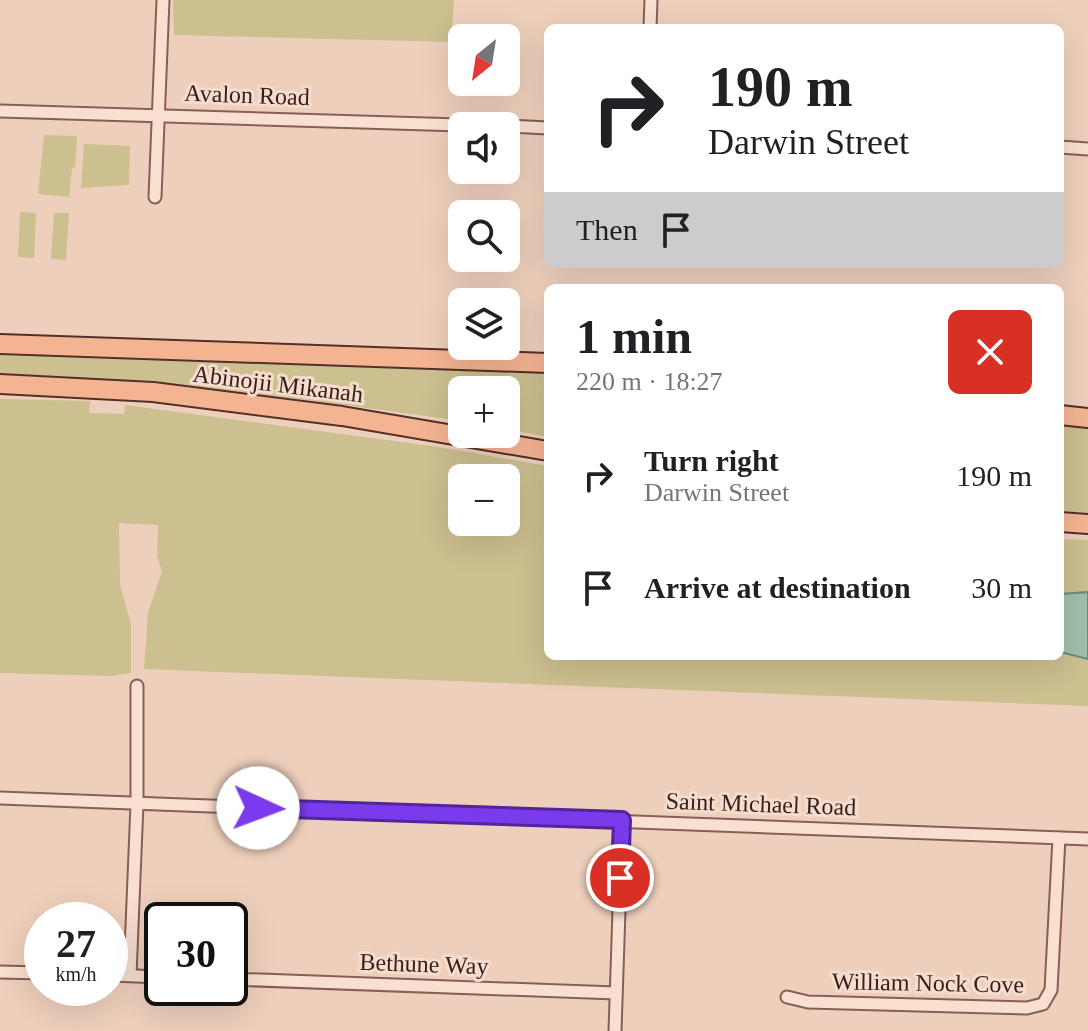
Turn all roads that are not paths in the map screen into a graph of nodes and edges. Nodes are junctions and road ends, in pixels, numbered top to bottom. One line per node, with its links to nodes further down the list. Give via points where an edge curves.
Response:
1 (163, 0): 5 (street)
2 (651, 0): 3 (street)
3 (650, 24)
4 (0, 111): 5 (street, Avalon Road)
5 (158, 114): 6 (street, Avalon Road); 11 (street)
6 (448, 124)
7 (520, 127): 8 (street)
8 (544, 128)
9 (1064, 147): 10 (street)
10 (1088, 149)
11 (155, 197)
12 (0, 344): 13 (main road, Abinojii Mikanah)
13 (544, 363)
14 (0, 384): 17 (main road, Abinojii Mikanah, via 153,392 342,416)
15 (1064, 415): 16 (main road)
16 (1088, 418)
17 (544, 450)
18 (1064, 522): 19 (main road)
19 (1088, 524)
20 (137, 686): 22 (street)
21 (0, 798): 22 (street, Saint Michael Road)
22 (137, 804): 23 (street, Saint Michael Road); 28 (street)
23 (622, 820): 24 (street, Saint Michael Road); 31 (street)
24 (1059, 838): 25 (street, Saint Michael Road); 32 (street, William Nock Cove, via 1051,990 1043,1004 902,1005)
25 (1088, 839)
26 (0, 972): 27 (street)
27 (24, 973)
28 (130, 975): 29 (street)
29 (144, 976)
30 (248, 980): 31 (street, Bethune Way)
31 (616, 993): 33 (street)
32 (787, 997)
33 (615, 1031)

